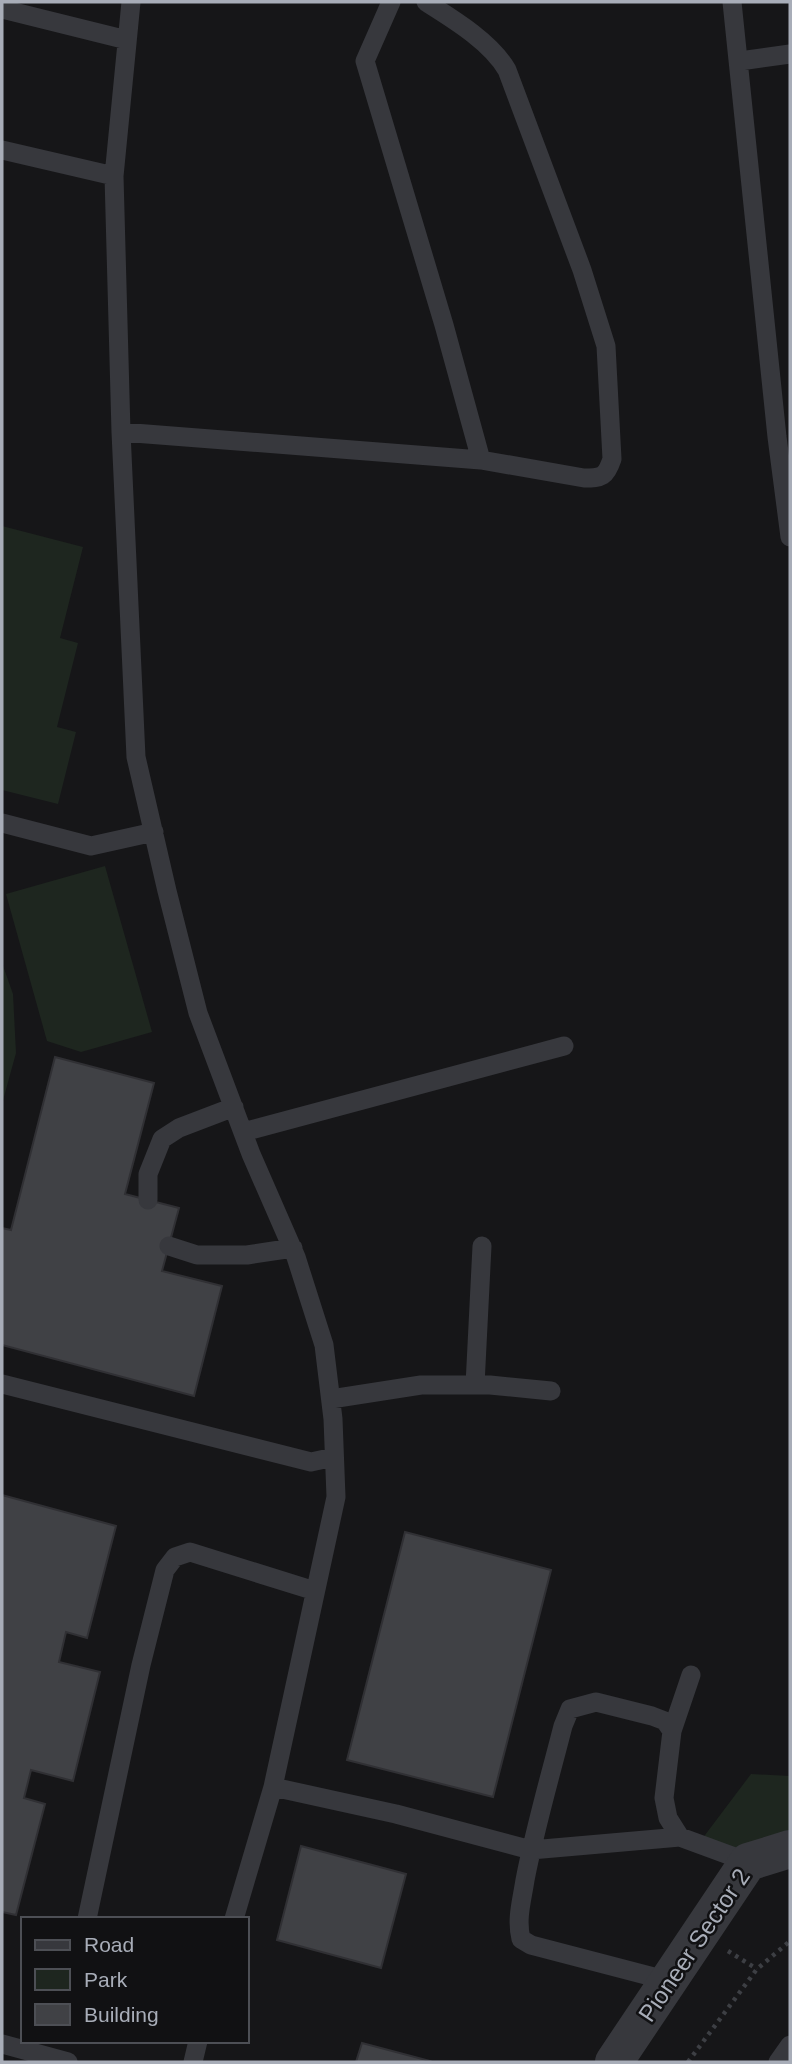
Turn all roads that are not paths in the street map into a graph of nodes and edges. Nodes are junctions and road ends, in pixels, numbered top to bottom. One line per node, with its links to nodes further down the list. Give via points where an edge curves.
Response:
1 (131, 2): 6 (lane)
2 (391, 2): 13 (lane, via 365,61)
3 (426, 2): 13 (lane, via 499,56 507,70 606,346 612,458 608,471 599,478 584,478)
4 (732, 2): 8 (lane)
5 (2, 9): 6 (lane)
6 (127, 40): 10 (lane)
7 (790, 54): 8 (lane)
8 (740, 61): 12 (lane)
9 (2, 150): 10 (lane)
10 (114, 176): 11 (lane)
11 (121, 432): 13 (lane); 16 (lane, via 136,757)
12 (784, 437): 14 (lane)
13 (481, 460)
14 (790, 537)
15 (2, 823): 16 (lane, via 91,846)
16 (153, 832): 18 (lane, via 198,1013)
17 (564, 1046): 19 (lane)
18 (234, 1107): 19 (lane); 20 (lane, via 162,1139 148,1174)
19 (243, 1132): 23 (lane)
20 (148, 1200)
21 (169, 1246): 23 (lane, via 197,1255 247,1255)
22 (482, 1246): 25 (lane)
23 (293, 1248): 27 (lane, via 324,1345)
24 (2, 1384): 28 (lane, via 311,1462)
25 (475, 1385): 26 (lane); 27 (lane, via 421,1385)
26 (551, 1391)
27 (331, 1399): 28 (lane)
28 (334, 1457): 29 (lane, via 336,1497)
29 (315, 1591): 32 (lane); 37 (lane, via 190,1552 175,1557 165,1570)
30 (691, 1675): 31 (lane)
31 (672, 1731): 33 (lane, via 664,1798 668,1818); 35 (lane, via 665,1721 652,1716 596,1702 569,1709)
32 (273, 1787): 35 (lane); 38 (lane)
33 (680, 1837): 35 (lane); 36 (lane)
34 (790, 1849): 36 (street, Pioneer Sector 2)
35 (531, 1850): 39 (lane, via 519,1916 521,1939)
36 (748, 1862): 39 (street, Pioneer Sector 2)
37 (87, 1917)
38 (235, 1917)
39 (669, 1981): 45 (street, Pioneer Sector 2)
40 (197, 2043): 44 (lane)
41 (2, 2044): 43 (lane)
42 (790, 2045): 46 (lane)
43 (68, 2062)
44 (192, 2062)
45 (614, 2062)
46 (778, 2062)

